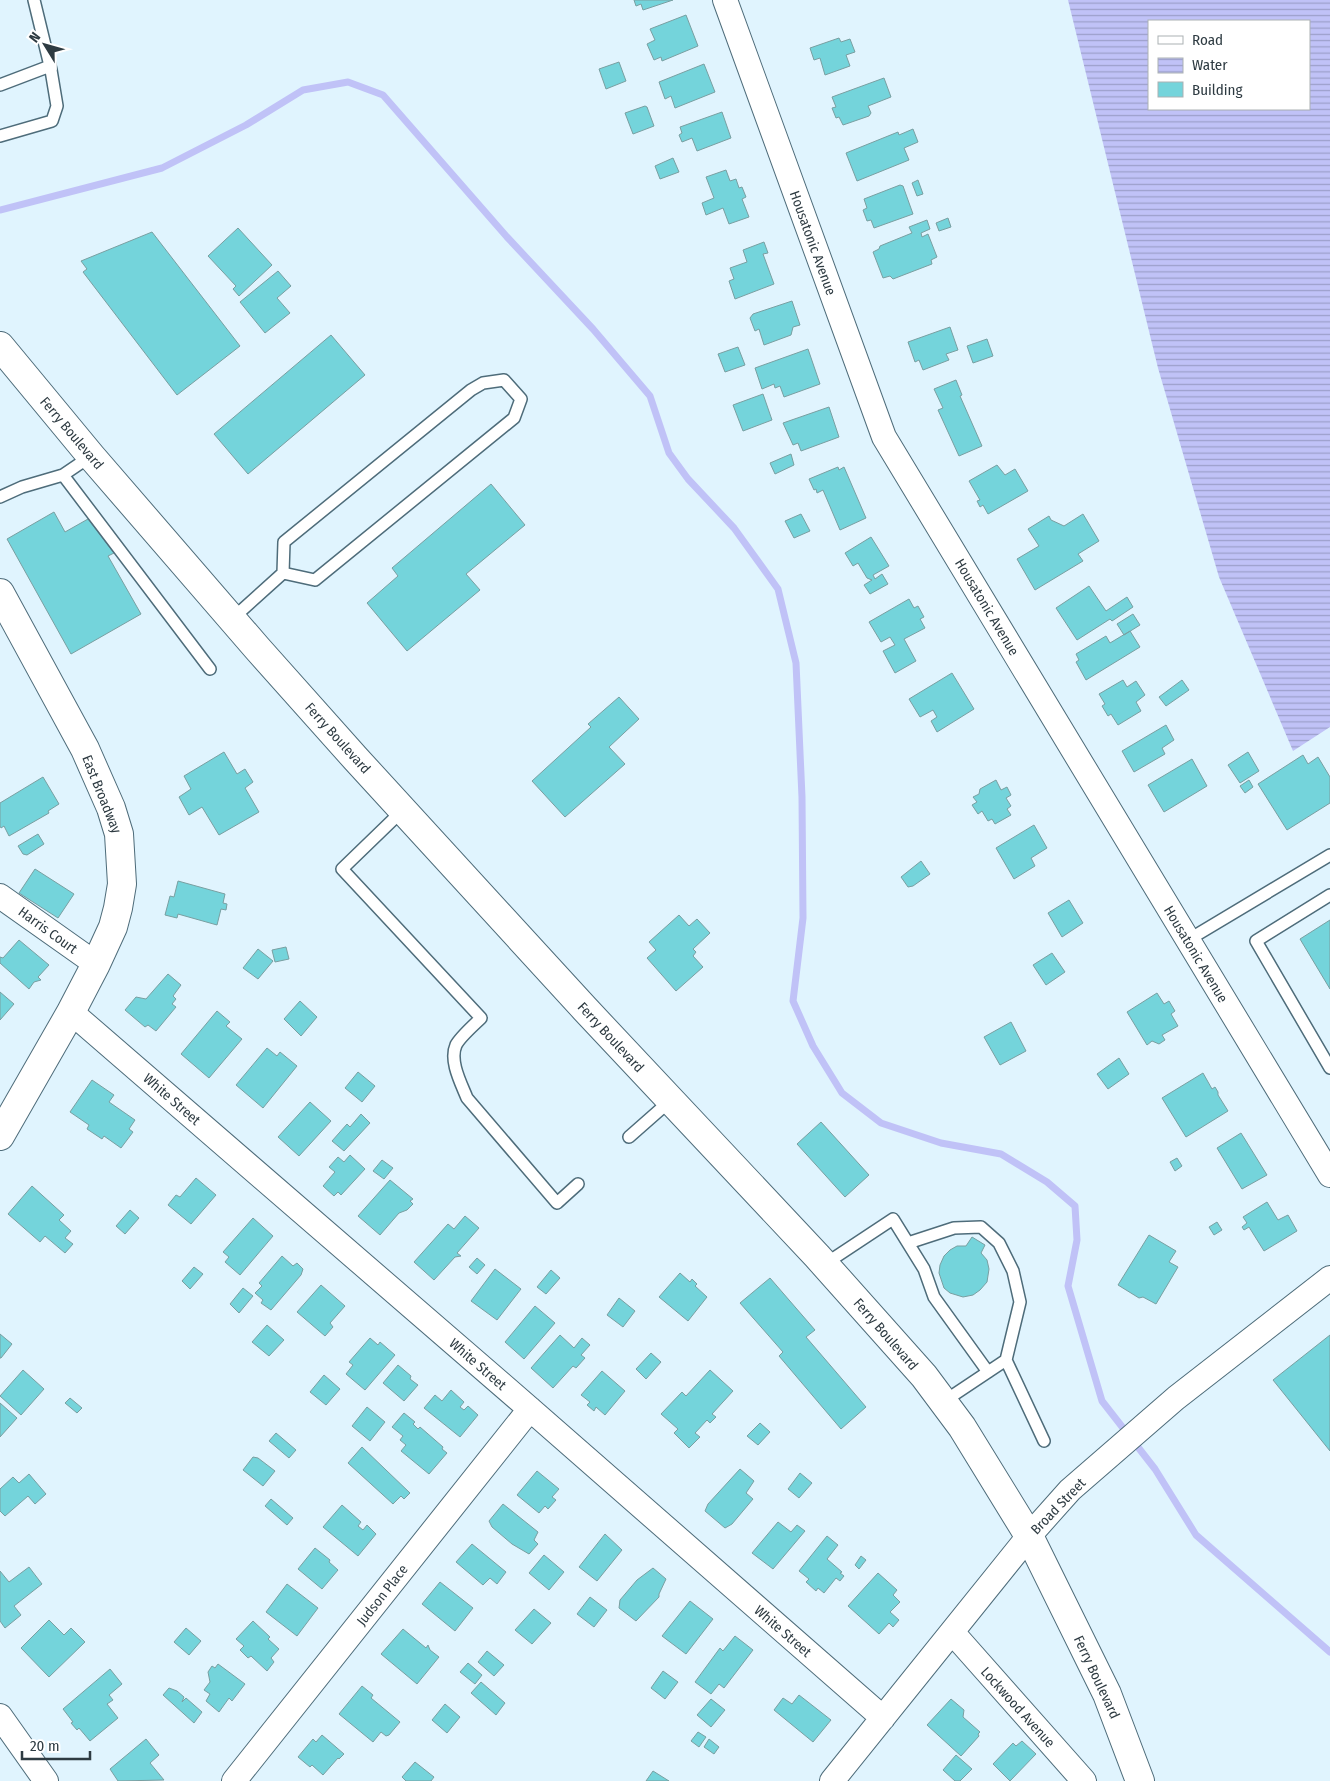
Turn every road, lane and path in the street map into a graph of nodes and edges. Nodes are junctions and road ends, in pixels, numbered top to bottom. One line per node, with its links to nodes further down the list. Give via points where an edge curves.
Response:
1 (34, 0): 3 (lane)
2 (725, 0): 18 (street, Housatonic Avenue, via 884,437)
3 (50, 66): 4 (lane); 5 (lane, via 57,106 52,121)
4 (1, 83)
5 (0, 136)
6 (0, 346): 7 (main road, Ferry Boulevard)
7 (91, 456): 8 (lane); 12 (main road, Ferry Boulevard)
8 (63, 476): 9 (lane, via 22,487); 13 (lane)
9 (0, 497)
10 (283, 573): 10 (lane, via 315,580 514,418 521,399 504,380 483,383 471,390 284,542); 12 (lane)
11 (0, 593): 19 (main road, East Broadway, via 84,749 111,808 119,834 122,884 118,908)
12 (232, 619): 14 (main road, Ferry Boulevard)
13 (210, 669)
14 (403, 810): 22 (main road, Ferry Boulevard); 26 (lane, via 342,869 481,1018 456,1044 454,1057 467,1098 557,1203)
15 (1330, 855): 18 (lane)
16 (1330, 895): 21 (lane, via 1256,941)
17 (0, 896): 19 (street, Harris Court)
18 (1188, 940): 25 (street, Housatonic Avenue)
19 (96, 964): 20 (main road, East Broadway)
20 (71, 1012): 23 (main road, East Broadway); 33 (street, White Street)
21 (1330, 1068)
22 (671, 1100): 24 (lane); 28 (main road, Ferry Boulevard)
23 (0, 1136)
24 (629, 1137)
25 (1330, 1175)
26 (578, 1184)
27 (908, 1243): 28 (lane, via 893,1219); 30 (lane, via 954,1228 981,1228 999,1242 1013,1271 1020,1302); 31 (lane, via 924,1269 934,1297)
28 (825, 1264): 32 (main road, Ferry Boulevard)
29 (1330, 1278): 35 (street, Broad Street, via 1176,1398 1070,1490)
30 (1006, 1360): 31 (lane); 34 (lane)
31 (988, 1372): 32 (lane)
32 (943, 1402): 35 (main road, Ferry Boulevard)
33 (530, 1409): 38 (street, White Street); 40 (street, Judson Place)
34 (1044, 1441)
35 (1029, 1536): 36 (street, Broad Street); 43 (main road, Ferry Boulevard, via 1107,1694)
36 (952, 1632): 38 (street, Broad Street); 42 (street, Lockwood Avenue)
37 (0, 1716): 39 (street)
38 (883, 1718): 41 (street, Broad Street)
39 (46, 1781)
40 (234, 1781)
41 (832, 1781)
42 (1084, 1781)
43 (1140, 1781)

